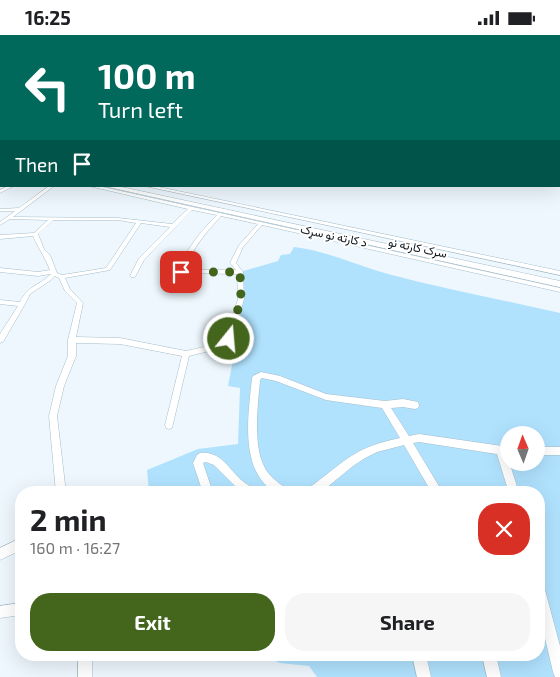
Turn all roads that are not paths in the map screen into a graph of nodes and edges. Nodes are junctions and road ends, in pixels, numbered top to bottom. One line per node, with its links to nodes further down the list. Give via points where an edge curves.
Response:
1 (51, 187): 5 (street)
2 (135, 187): 21 (highway, سرک کارته نو)
3 (151, 187): 21 (street)
4 (108, 188): 6 (street); 21 (highway, د کارته نو سړک)
5 (20, 209): 7 (street); 9 (street)
6 (191, 209): 8 (street); 14 (street)
7 (0, 210)
8 (219, 216): 13 (street); 18 (street, via 198,239 184,260 181,272)
9 (10, 218): 10 (street); 12 (street)
10 (51, 220): 11 (street); 15 (street)
11 (140, 221): 14 (street); 19 (street, via 108,269)
12 (0, 224)
13 (260, 225): 18 (street, via 241,246 233,263); 21 (street)
14 (173, 226): 20 (street, via 141,259)
15 (35, 234): 16 (street); 19 (street)
16 (0, 237)
17 (0, 270): 19 (street)
18 (240, 272): 26 (street, via 241,299 229,339 223,345)
19 (56, 274): 23 (street, via 27,293); 25 (street, via 80,303)
20 (133, 276)
21 (559, 281)
22 (0, 302): 23 (street)
23 (22, 304): 24 (street)
24 (0, 340)
25 (72, 341): 26 (street, via 120,341); 35 (street, via 72,356 60,386 54,415)
26 (186, 354): 29 (street)
27 (384, 405): 28 (street); 30 (street); 38 (street, via 326,397 268,375 256,378 253,435 256,457 265,477)
28 (415, 405)
29 (169, 425)
30 (407, 441): 31 (street, via 433,439); 39 (street, via 356,458); 40 (street)
31 (500, 449)
32 (545, 451): 33 (street)
33 (560, 451)
34 (509, 471): 41 (street)
35 (60, 486)
36 (206, 486): 37 (street, via 198,463 205,456 214,460)
37 (242, 486)
38 (275, 486)
39 (321, 486)
40 (434, 486)
41 (513, 486)
42 (15, 547): 43 (street)
43 (0, 554)
44 (15, 610): 45 (street)
45 (0, 612)
46 (545, 613): 50 (street)
47 (85, 661): 51 (street)
48 (420, 661): 52 (street)
49 (490, 661): 53 (street)
50 (560, 672)
51 (85, 677)
52 (424, 677)
53 (494, 677)

